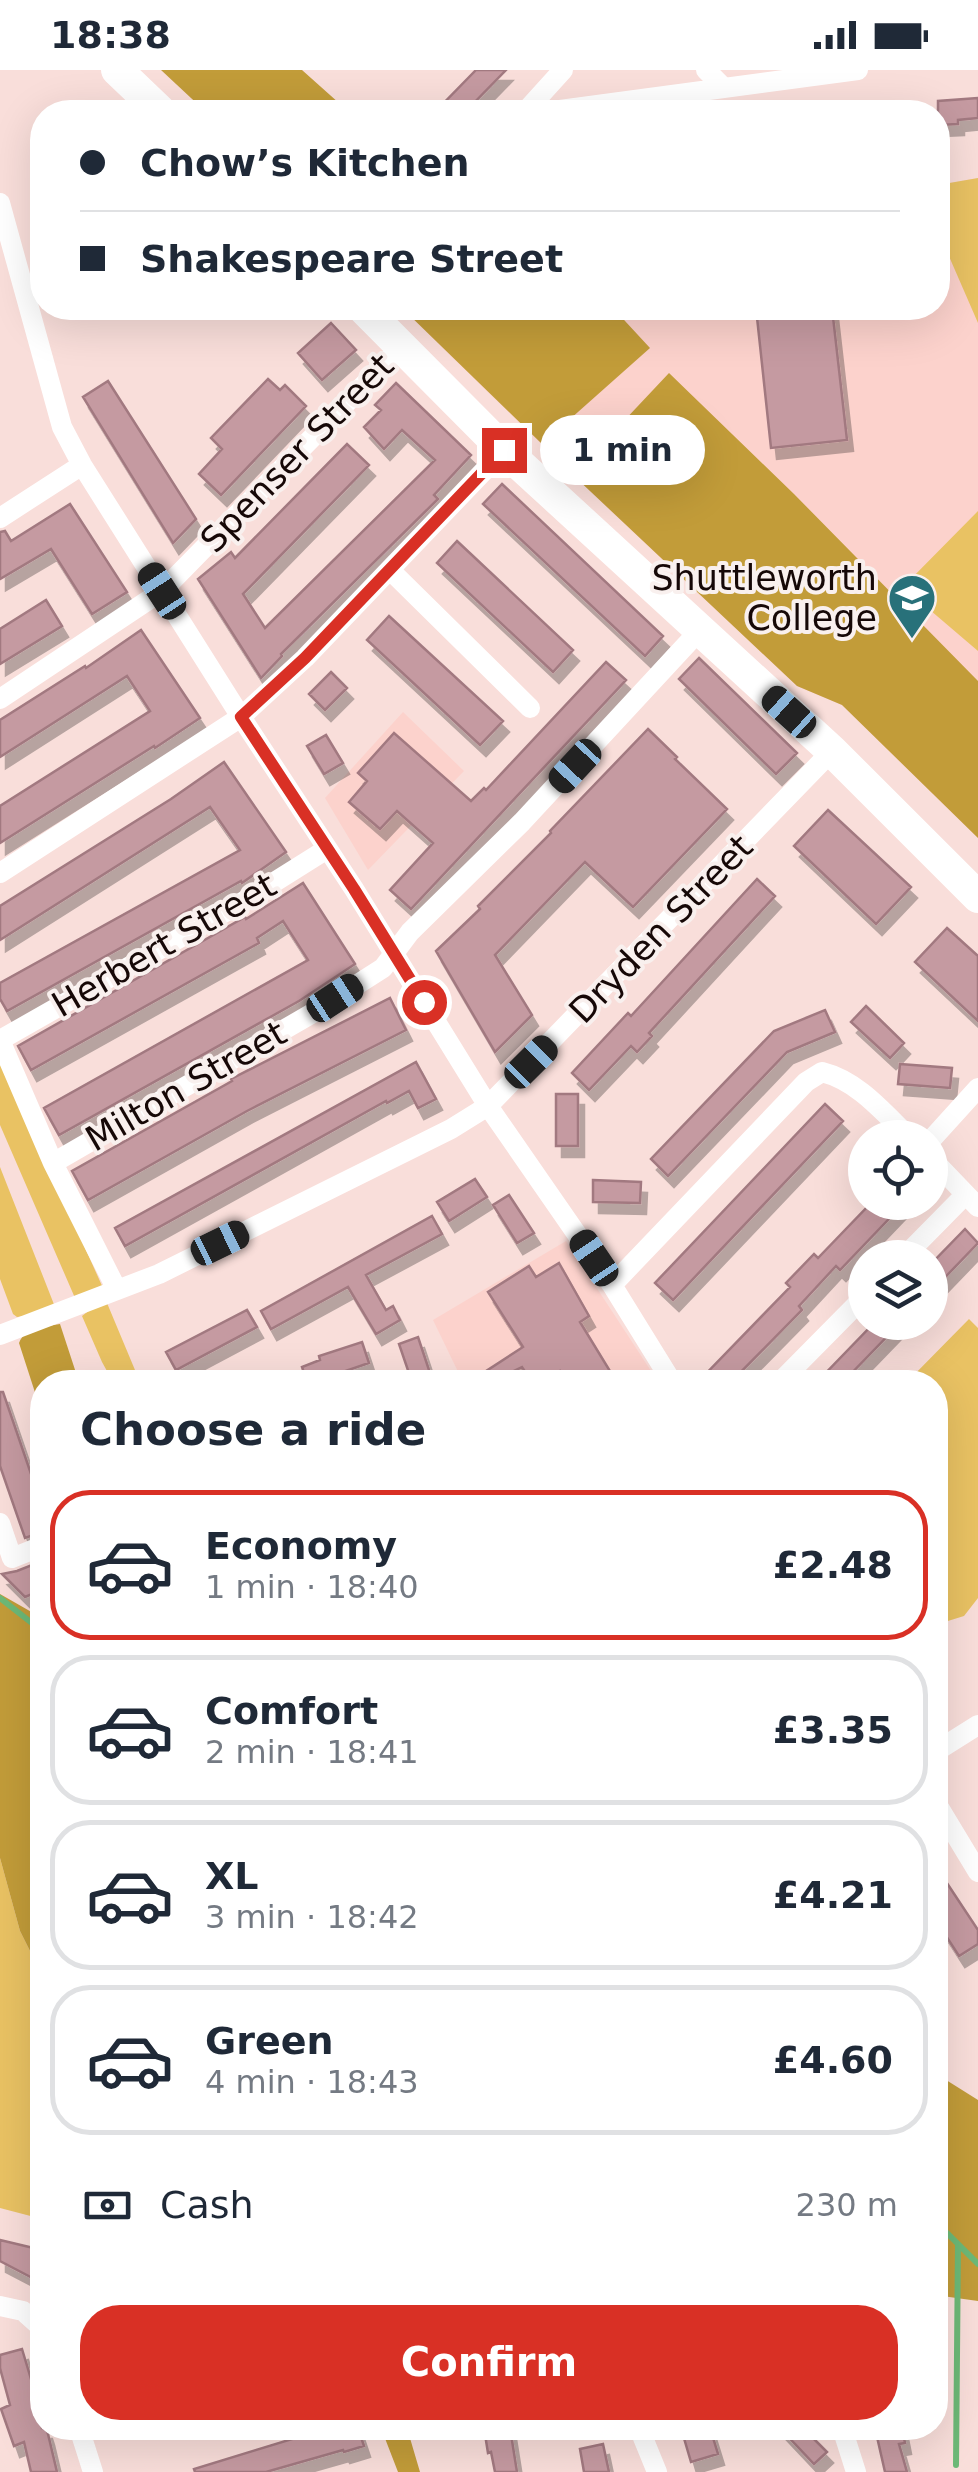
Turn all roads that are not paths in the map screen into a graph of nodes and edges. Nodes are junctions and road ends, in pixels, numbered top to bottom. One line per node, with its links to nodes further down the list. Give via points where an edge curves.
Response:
1 (117, 70): 6 (main road)
2 (563, 70): 7 (street)
3 (706, 70): 5 (street)
4 (858, 70): 5 (street)
5 (724, 88): 8 (street)
6 (149, 100)
7 (536, 100)
8 (634, 100)
9 (0, 203): 10 (street)
10 (10, 272): 14 (street, via 62,428)
11 (374, 320): 12 (main road)
12 (400, 347): 13 (main road); 17 (street, Spenser Street)
13 (504, 450): 16 (street); 18 (main road)
14 (82, 465): 15 (street); 17 (street)
15 (0, 518)
16 (390, 570): 20 (street); 21 (street)
17 (162, 591): 19 (street, Spenser Street); 21 (street)
18 (699, 631): 22 (main road); 26 (street, Milton Street)
19 (0, 699)
20 (530, 708)
21 (241, 717): 23 (street); 24 (street)
22 (832, 751): 25 (main road); 29 (street, Dryden Street)
23 (327, 849): 26 (street); 27 (street, Herbert Street)
24 (0, 873)
25 (978, 897)
26 (394, 953): 29 (street); 32 (street, Milton Street, via 383,968 311,1014)
27 (0, 1040): 32 (street)
28 (978, 1088): 31 (street)
29 (488, 1106): 36 (street); 37 (street, Dryden Street, via 176,1266)
30 (891, 1120): 36 (street, via 858,1088 822,1072)
31 (948, 1121)
32 (54, 1163): 37 (street)
33 (948, 1176): 34 (street)
34 (971, 1201): 35 (street)
35 (924, 1240)
36 (612, 1285): 40 (street)
37 (116, 1290): 39 (street, Dryden Street)
38 (848, 1313): 41 (street)
39 (1, 1330)
40 (665, 1370)
41 (792, 1370)
42 (0, 1523): 43 (street, via 12,1558)
43 (30, 1551)
44 (978, 1725): 45 (street)
45 (948, 1744)
46 (948, 1822): 47 (street)
47 (978, 1872)
48 (0, 2306): 49 (street)
49 (30, 2318)
50 (83, 2440): 53 (street)
51 (644, 2440): 54 (street)
52 (846, 2440): 55 (street)
53 (93, 2472)
54 (657, 2472)
55 (856, 2472)

